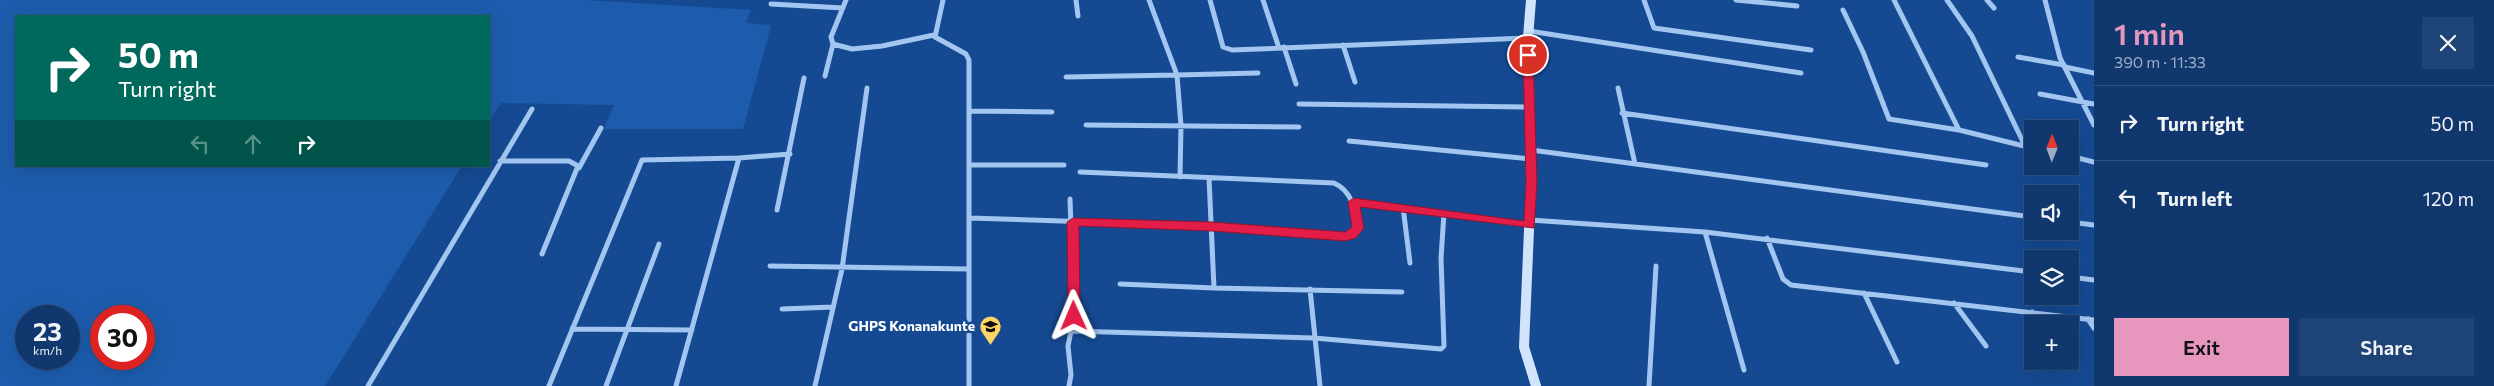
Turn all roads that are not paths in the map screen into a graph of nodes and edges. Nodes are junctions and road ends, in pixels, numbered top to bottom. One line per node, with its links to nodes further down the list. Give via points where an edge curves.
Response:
1 (846, 0): 16 (street)
2 (943, 0): 21 (street)
3 (1076, 0): 19 (street)
4 (1149, 0): 31 (street)
5 (1210, 0): 24 (street, via 1223,47 1232,50)
6 (1263, 0): 24 (street)
7 (1532, 0): 20 (street)
8 (1644, 0): 25 (street, via 1654,28)
9 (1736, 0): 15 (street)
10 (1894, 0): 53 (street)
11 (1947, 0): 55 (street, via 1972,36)
12 (1987, 0): 17 (street)
13 (2045, 0): 27 (street)
14 (771, 4): 16 (street)
15 (1797, 6)
16 (844, 8): 22 (street, via 831,37)
17 (1994, 8)
18 (1843, 10): 53 (street, via 1889,118)
19 (1078, 16)
20 (1528, 34): 23 (street); 30 (street); 43 (street)
21 (934, 35): 22 (street, via 852,49); 45 (street, via 966,54 969,60)
22 (833, 44): 32 (street)
23 (1343, 45): 24 (street); 35 (street)
24 (1281, 48): 36 (street)
25 (1811, 50)
26 (2018, 57): 27 (street)
27 (2064, 66): 28 (street); 40 (street)
28 (2094, 72)
29 (1258, 73): 31 (street)
30 (1801, 73)
31 (1177, 75): 33 (street); 50 (street)
32 (825, 76)
33 (1066, 77)
34 (804, 78): 57 (street)
35 (1355, 82)
36 (1296, 84)
37 (867, 88): 90 (street)
38 (1618, 88): 47 (street)
39 (2040, 94): 40 (street)
40 (2083, 102): 42 (street); 48 (street)
41 (1299, 104): 43 (street)
42 (2094, 104)
43 (1530, 107): 58 (street)
44 (532, 109): 61 (street)
45 (969, 111): 46 (street); 65 (street)
46 (1052, 112)
47 (1622, 113): 64 (street); 66 (street)
48 (2094, 124)
49 (1086, 125): 50 (street)
50 (1181, 126): 51 (street); 69 (street)
51 (1299, 127)
52 (601, 128): 67 (street)
53 (1959, 130): 56 (street)
54 (1349, 141): 58 (street)
55 (2024, 144)
56 (2024, 146)
57 (790, 154): 59 (street); 74 (street)
58 (1531, 154): 64 (street); 79 (street)
59 (739, 158): 107 (street, via 642,160); 109 (street)
60 (2079, 158): 62 (street)
61 (500, 161): 67 (street, via 569,161 577,163); 115 (street)
62 (2094, 162)
63 (1064, 164): 65 (street)
64 (1635, 164): 76 (street)
65 (969, 165): 77 (street)
66 (1986, 165)
67 (579, 169): 86 (street)
68 (1080, 172): 69 (street)
69 (1180, 177): 70 (street)
70 (1209, 178): 72 (street, via 1334,183 1344,187); 82 (street)
71 (1070, 199): 78 (street)
72 (1354, 202): 73 (street); 82 (street, via 1358,228 1352,235)
73 (1403, 207): 75 (street); 87 (street)
74 (777, 210)
75 (1444, 213): 79 (street); 111 (street, via 1441,258 1443,348)
76 (2024, 216)
77 (969, 218): 78 (street); 91 (street)
78 (1073, 222): 82 (street); 110 (street, via 1074,316)
79 (1530, 223): 83 (street); 123 (street, via 1524,347)
80 (2079, 223): 81 (street)
81 (2094, 225)
82 (1212, 226): 96 (street)
83 (1706, 232): 84 (street); 114 (street)
84 (1767, 238): 92 (street); 99 (street, via 1783,279 1791,286)
85 (659, 244): 108 (street)
86 (542, 254)
87 (1410, 263)
88 (770, 266): 90 (street)
89 (1656, 266): 124 (street)
90 (842, 269): 91 (street); 101 (street)
91 (969, 269): 120 (street)
92 (2024, 271)
93 (2079, 278): 94 (street)
94 (2094, 280)
95 (1120, 284): 96 (street)
96 (1214, 288): 97 (street)
97 (1310, 289): 98 (street); 111 (street)
98 (1402, 292)
99 (1864, 293): 100 (street); 113 (street)
100 (1954, 303): 103 (street); 112 (street)
101 (833, 307): 102 (street); 119 (street)
102 (782, 309)
103 (2032, 312): 104 (street); 105 (street)
104 (2034, 315)
105 (2091, 320): 106 (street)
106 (2094, 328)
107 (572, 330): 108 (street); 116 (street)
108 (627, 330): 109 (street); 117 (street)
109 (692, 330): 118 (street)
110 (1071, 332): 111 (street); 121 (street, via 1068,346)
111 (1314, 338): 122 (street)
112 (1986, 346)
113 (1897, 362)
114 (1744, 370)
115 (368, 386)
116 (549, 386)
117 (606, 386)
118 (676, 386)
119 (815, 386)
120 (969, 386)
121 (1070, 386)
122 (1320, 386)
123 (1536, 386)
124 (1649, 386)

